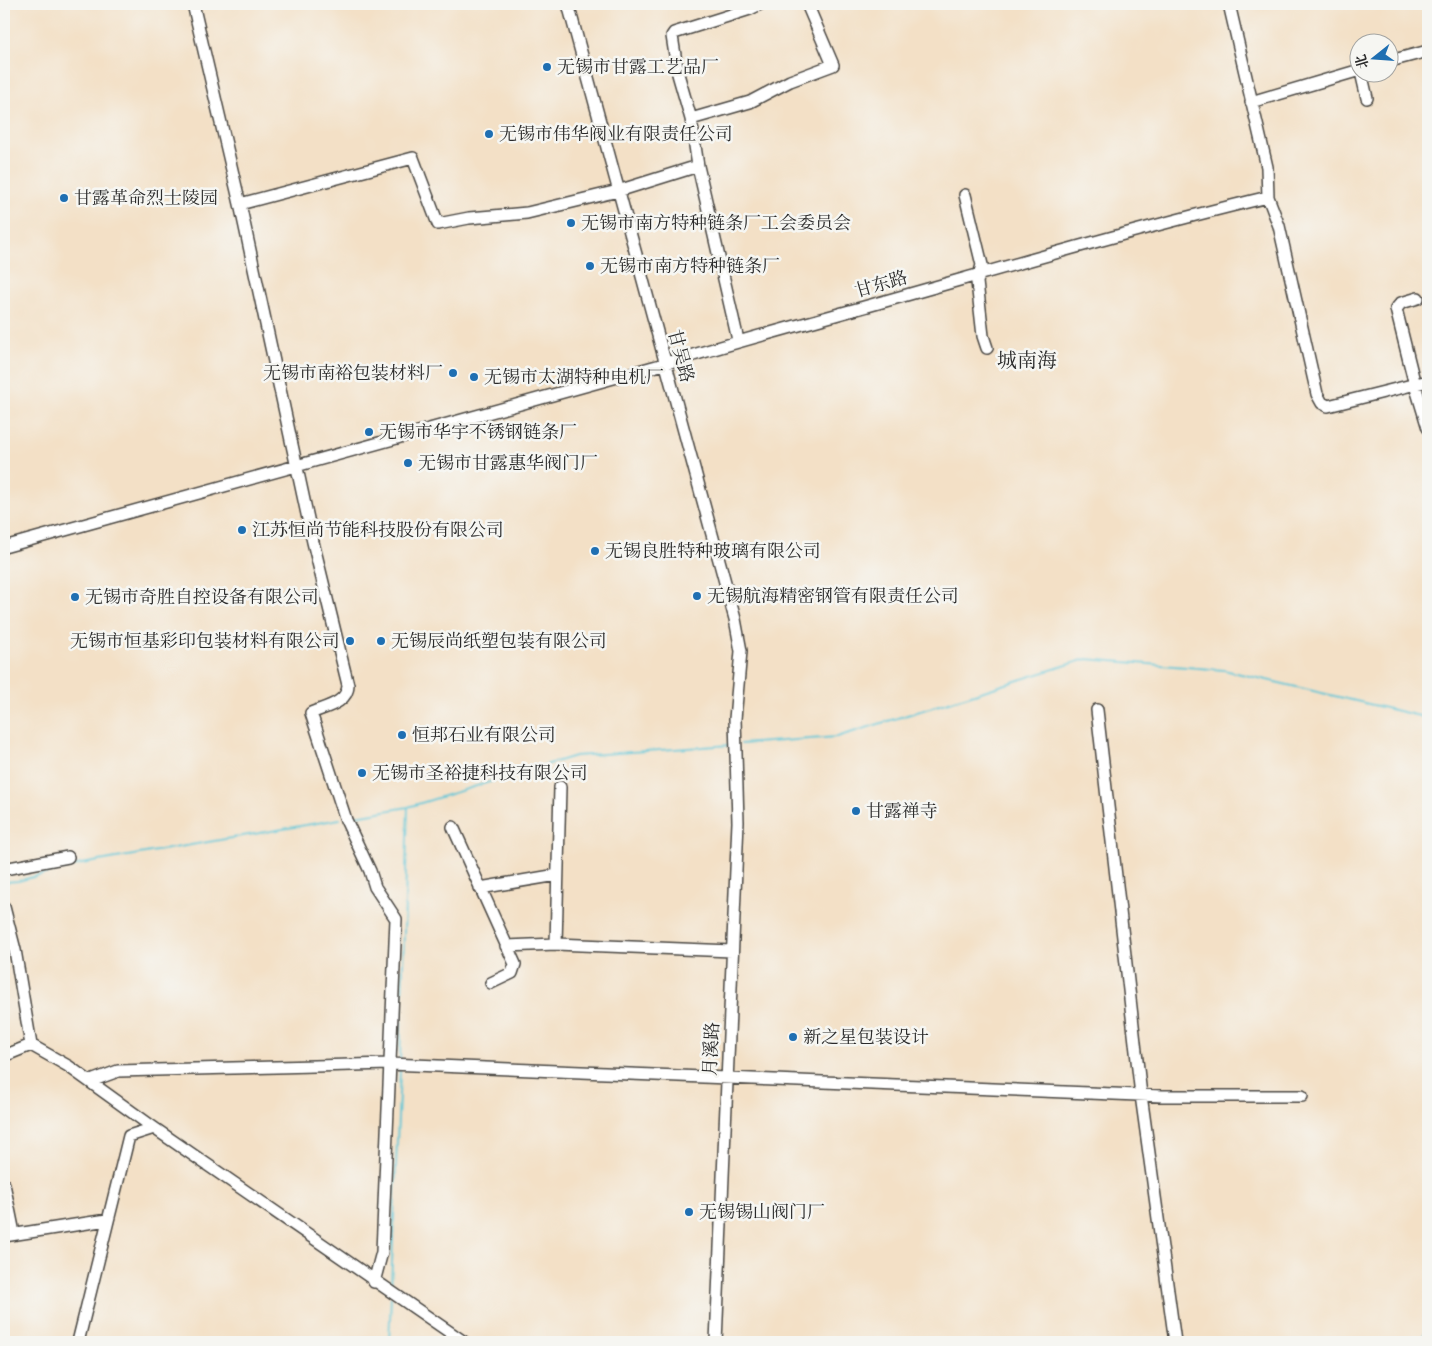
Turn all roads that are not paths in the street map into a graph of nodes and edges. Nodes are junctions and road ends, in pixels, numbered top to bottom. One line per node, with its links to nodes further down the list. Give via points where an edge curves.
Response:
1 (193, 4): 17 (street)
2 (568, 4): 14 (street, 甘吴路)
3 (760, 4): 12 (street, via 674,32 678,74)
4 (806, 4): 12 (street, via 833,65 790,81 750,102)
5 (1228, 4): 11 (street)
6 (1428, 51): 7 (street)
7 (1400, 58)
8 (1350, 74): 11 (street)
9 (1363, 82): 10 (street)
10 (1367, 98)
11 (1251, 102): 16 (street, via 1267,167)
12 (691, 119): 13 (street)
13 (698, 166): 14 (street); 20 (street)
14 (618, 190): 17 (street, via 527,213 438,224 413,158); 22 (street, 甘吴路)
15 (966, 195): 18 (street, via 982,265)
16 (1268, 197): 18 (street, 甘东路, via 1160,223); 24 (street, via 1278,226 1317,394 1322,402 1328,406)
17 (240, 204): 26 (street)
18 (980, 274): 20 (street, 甘东路); 21 (street, via 977,282)
19 (1418, 298): 24 (street, via 1401,303 1396,309)
20 (738, 340): 22 (street, 甘东路)
21 (987, 348)
22 (665, 364): 26 (street, 甘东路); 29 (street, 甘吴路, via 741,651)
23 (1428, 381): 24 (street)
24 (1415, 385): 25 (street)
25 (1428, 428)
26 (297, 466): 27 (street, 甘东路); 43 (street, via 348,685 348,692 342,699 311,713 339,804 375,887 396,919)
27 (4, 547)
28 (1097, 710): 46 (street)
29 (735, 757): 39 (street, 月溪路, via 738,822)
30 (560, 787): 34 (street)
31 (453, 827): 35 (street)
32 (68, 857): 33 (street)
33 (4, 869)
34 (557, 875): 35 (street); 37 (street)
35 (480, 888): 38 (street)
36 (4, 907): 41 (street, via 15,950)
37 (556, 944): 38 (street); 39 (street)
38 (506, 946): 40 (street, via 515,964 514,969)
39 (732, 951): 44 (street, 月溪路)
40 (491, 983)
41 (31, 1045): 42 (street); 45 (street)
42 (4, 1056)
43 (397, 1064): 44 (street); 45 (street, via 118,1071); 52 (street, via 382,1252)
44 (727, 1079): 46 (street); 55 (street, 月溪路)
45 (91, 1082): 48 (street)
46 (1141, 1095): 47 (street); 56 (street)
47 (1302, 1096)
48 (154, 1128): 50 (street, via 129,1136); 52 (street)
49 (4, 1184): 51 (street)
50 (107, 1220): 51 (street); 53 (street)
51 (9, 1235)
52 (374, 1282): 54 (street)
53 (78, 1342)
54 (464, 1342)
55 (716, 1342)
56 (1175, 1342)

